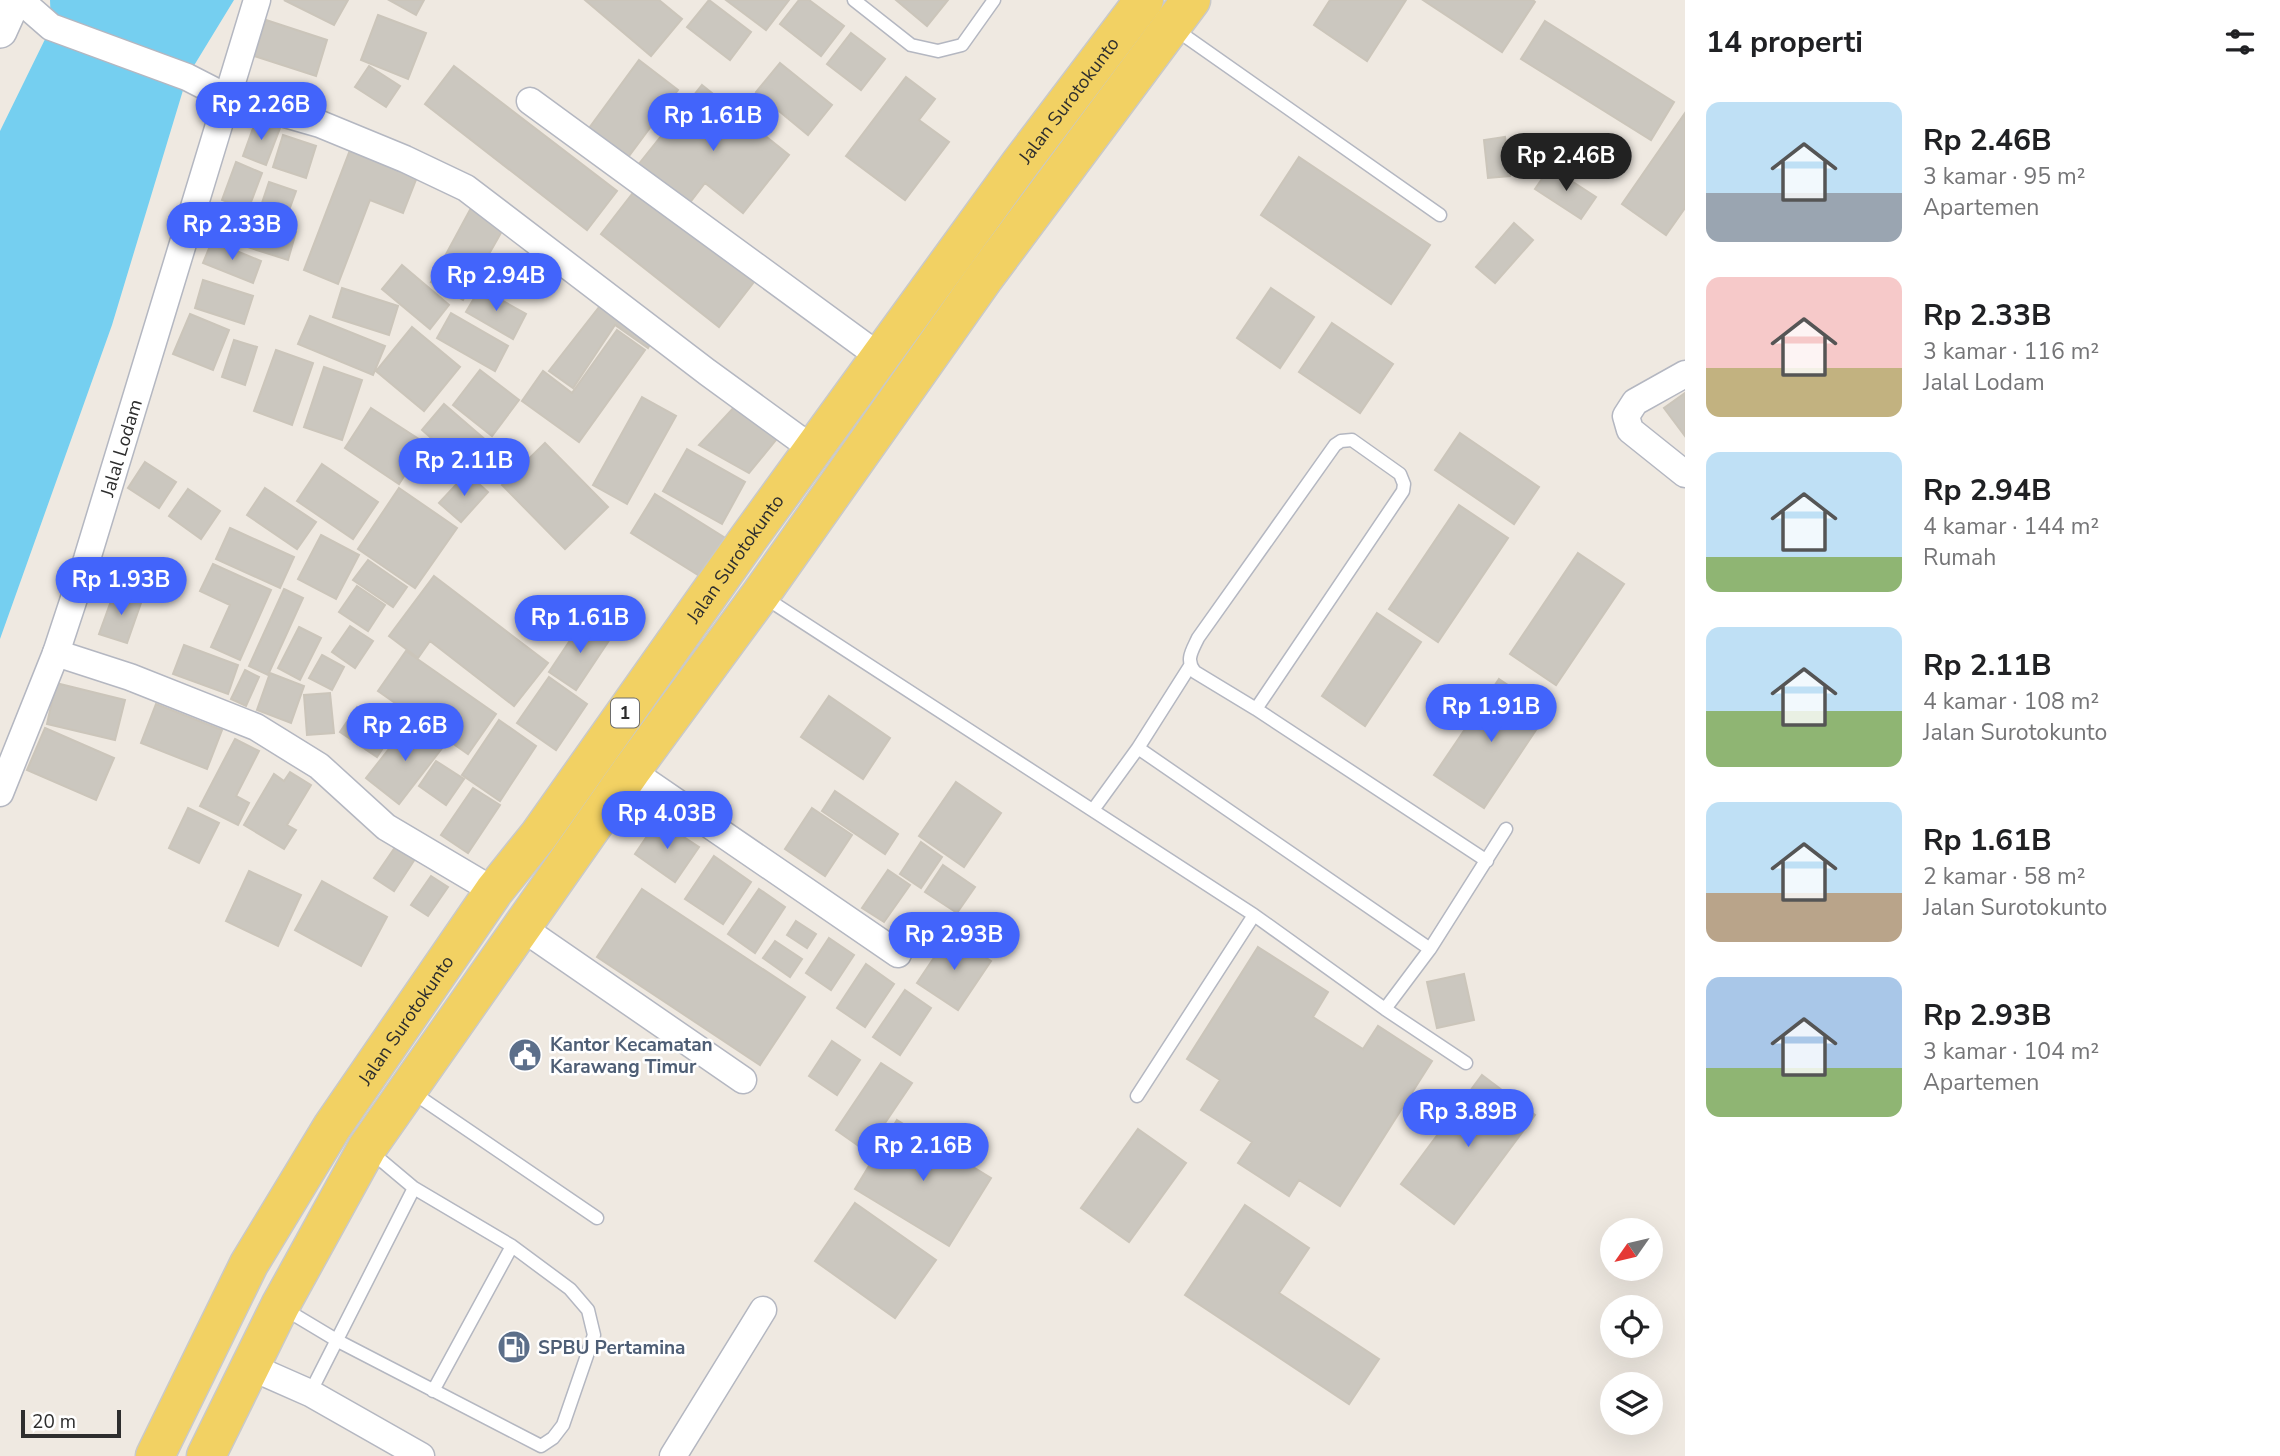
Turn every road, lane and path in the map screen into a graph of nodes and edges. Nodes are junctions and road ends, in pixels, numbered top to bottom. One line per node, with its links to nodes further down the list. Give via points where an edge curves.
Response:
1 (14, 0): 8 (street)
2 (20, 0): 9 (street, via 51,27 187,77)
3 (257, 0): 9 (street, Jalal Lodam)
4 (854, 0): 5 (lane, via 911,46 938,51 962,45)
5 (994, 0)
6 (1144, 0): 12 (main road, Jalan Surotokunto / 1)
7 (1182, 13): 11 (lane, via 1198,47); 16 (main road, Jalan Surotokunto / 1, via 984,278)
8 (0, 31)
9 (226, 97): 14 (street, via 320,124 466,188); 17 (street, Jalal Lodam)
10 (530, 101): 12 (street)
11 (1440, 215)
12 (880, 356): 14 (main road, Jalan Surotokunto / 1)
13 (1685, 374): 15 (street, via 1635,402 1626,416 1630,430)
14 (814, 450): 25 (main road, Jalan Surotokunto / 1)
15 (1685, 474)
16 (761, 594): 21 (main road, Jalan Surotokunto / 1); 23 (lane)
17 (57, 653): 22 (street, Jalal Lodam); 28 (street, via 256,727 319,766 386,827)
18 (1190, 666): 19 (lane); 19 (lane, via 1198,638 1335,445 1352,440 1401,474 1403,491); 20 (lane)
19 (1256, 709): 27 (lane)
20 (1139, 748): 23 (lane); 31 (lane)
21 (631, 771): 26 (main road, Jalan Surotokunto / 1); 32 (street)
22 (0, 793)
23 (1093, 810): 29 (lane)
24 (1506, 829): 27 (lane)
25 (539, 835): 26 (main road); 28 (main road, Jalan Surotokunto / 1)
26 (572, 857): 30 (main road, Jalan Surotokunto / 1)
27 (1487, 860): 31 (lane)
28 (494, 891): 48 (main road, Jalan Surotokunto / 1, via 332,1127 248,1264)
29 (1254, 915): 33 (lane); 37 (lane)
30 (521, 927): 35 (street); 36 (main road, Jalan Surotokunto / 1)
31 (1430, 948): 33 (lane)
32 (898, 954)
33 (1385, 1009): 34 (lane)
34 (1466, 1063)
35 (743, 1080)
36 (407, 1090): 38 (main road, Jalan Surotokunto / 1); 40 (lane)
37 (1137, 1096)
38 (367, 1148): 39 (lane); 42 (main road, Jalan Surotokunto / 1)
39 (414, 1188): 41 (lane); 44 (lane)
40 (597, 1218)
41 (512, 1246): 46 (lane); 46 (lane, via 589,1310 594,1335 563,1425 541,1446)
42 (280, 1306): 44 (lane); 45 (main road, Jalan Surotokunto / 1)
43 (763, 1310): 51 (street)
44 (338, 1341): 46 (lane); 47 (lane)
45 (251, 1367): 47 (street); 49 (main road, Jalan Surotokunto / 1)
46 (433, 1391)
47 (310, 1393): 50 (street)
48 (155, 1456)
49 (206, 1456)
50 (421, 1456)
51 (673, 1456)

